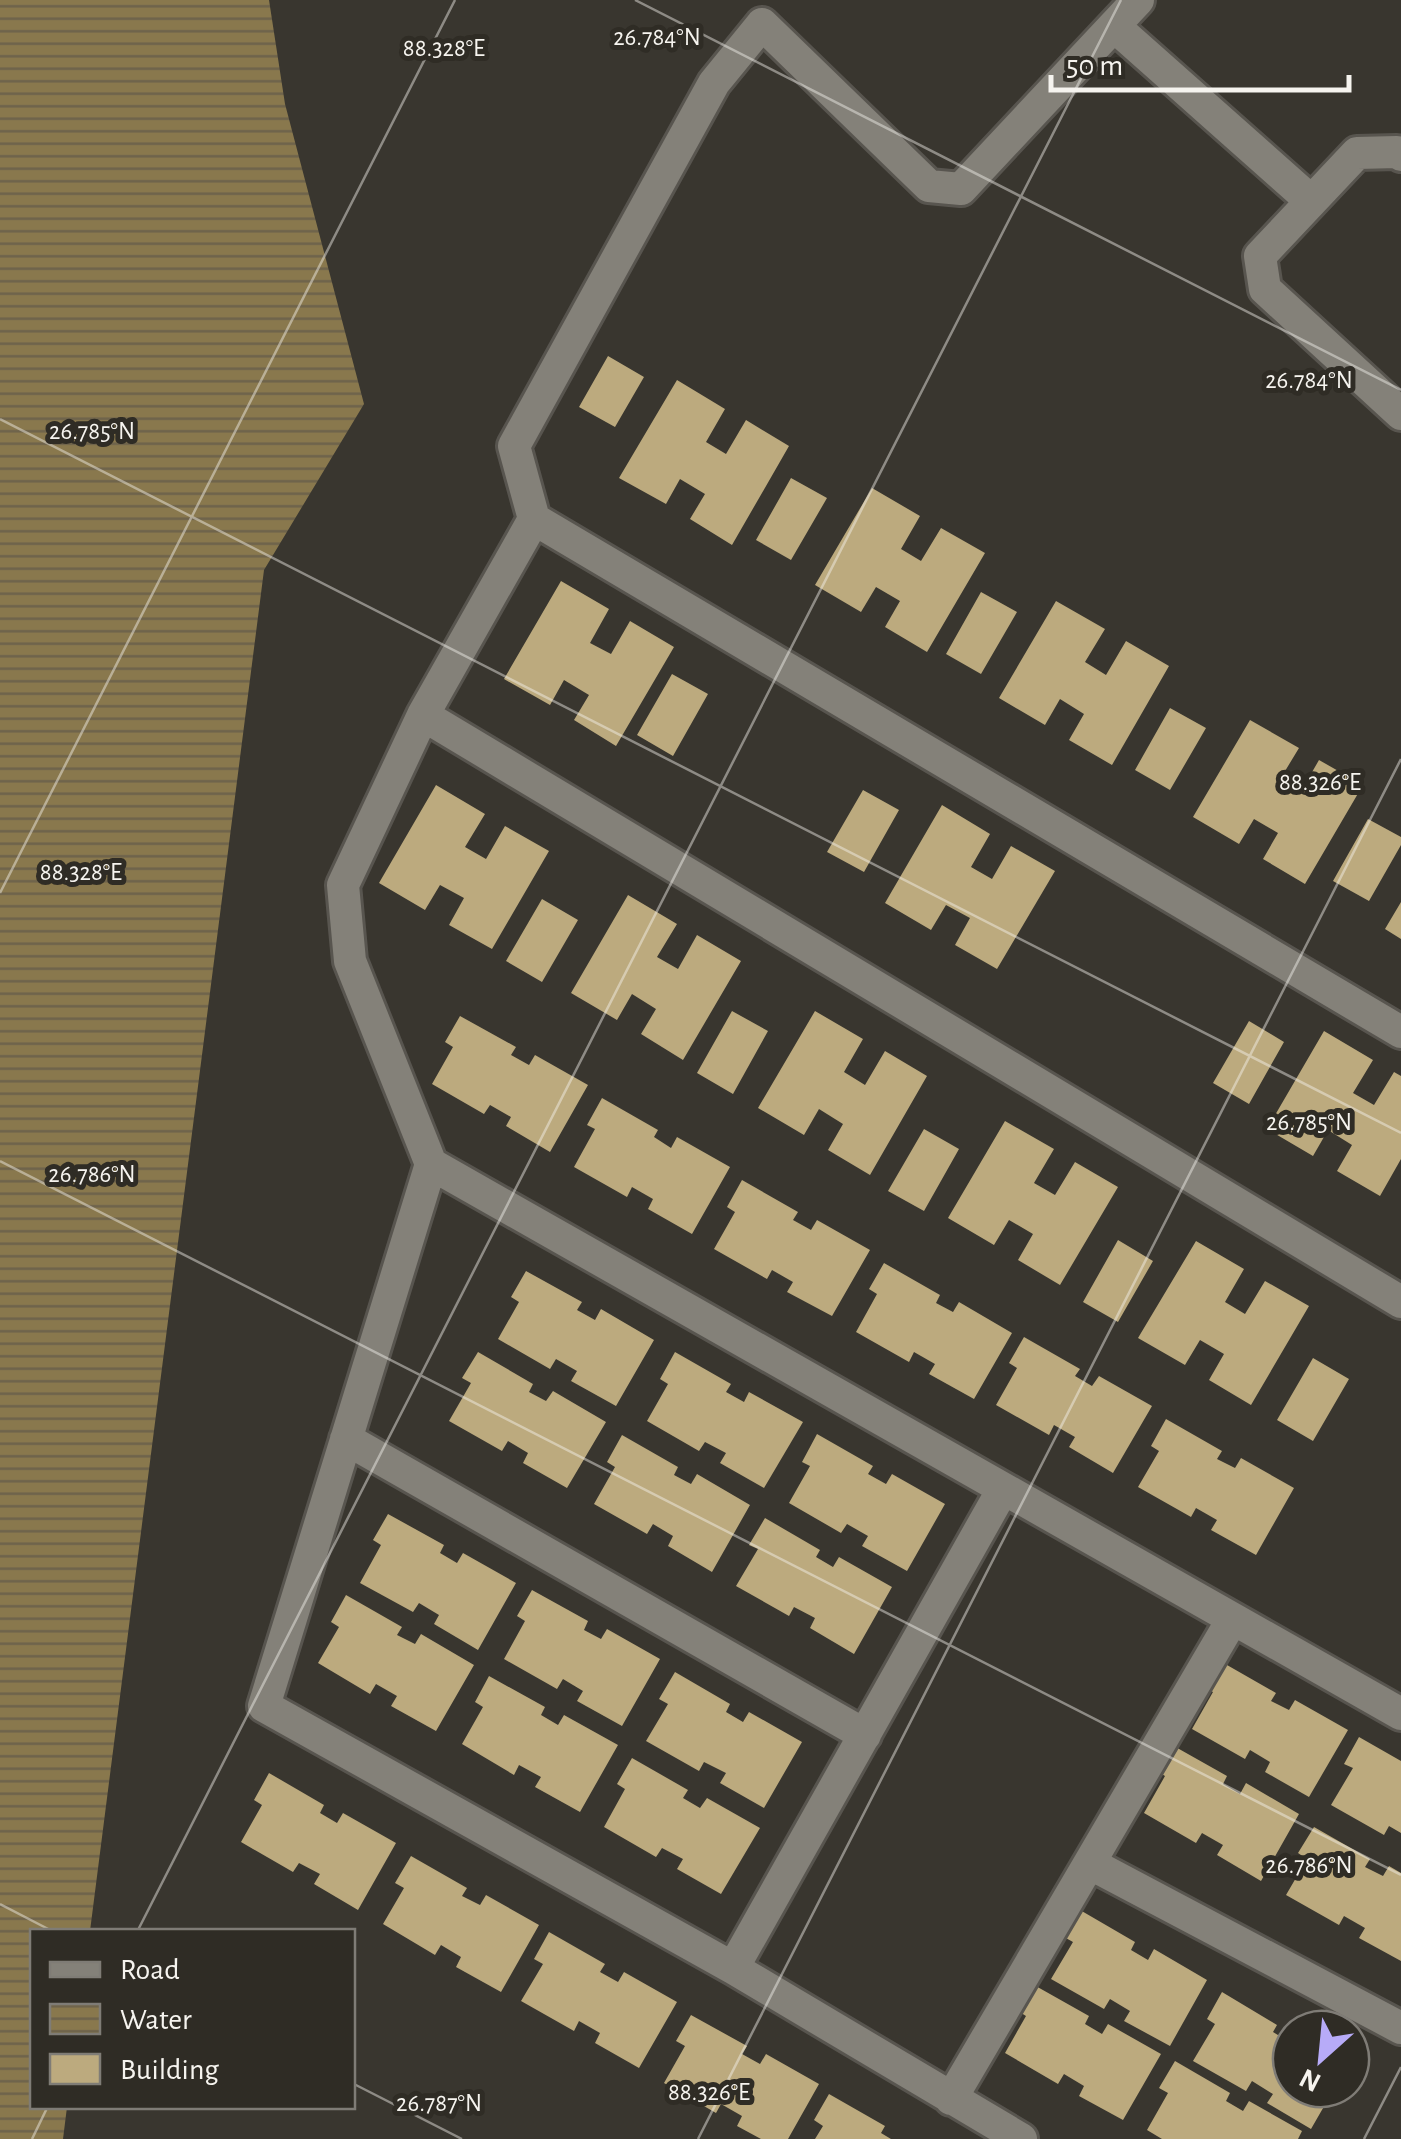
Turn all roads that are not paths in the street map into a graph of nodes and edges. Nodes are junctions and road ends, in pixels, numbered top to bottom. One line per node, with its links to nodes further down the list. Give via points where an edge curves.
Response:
1 (1138, 0): 2 (street)
2 (1114, 26): 4 (street); 6 (street, via 961,189 930,186 762,24 714,82 514,446)
3 (1401, 155): 4 (street, via 1357,153)
4 (1310, 200): 5 (street, via 1260,256 1265,289)
5 (1401, 414)
6 (534, 519): 7 (street); 8 (street)
7 (423, 715): 9 (street, via 342,885 350,960); 10 (street)
8 (1401, 1032)
9 (431, 1164): 11 (street); 12 (street)
10 (1401, 1302)
11 (346, 1438): 15 (street); 17 (street, via 264,1706)
12 (1003, 1488): 13 (street); 15 (street)
13 (1232, 1620): 14 (street); 16 (street)
14 (1401, 1714)
15 (864, 1735): 17 (street)
16 (1091, 1864): 18 (street); 19 (street)
17 (732, 1968): 19 (street)
18 (1401, 2028)
19 (952, 2099): 20 (street)
20 (1021, 2139)

